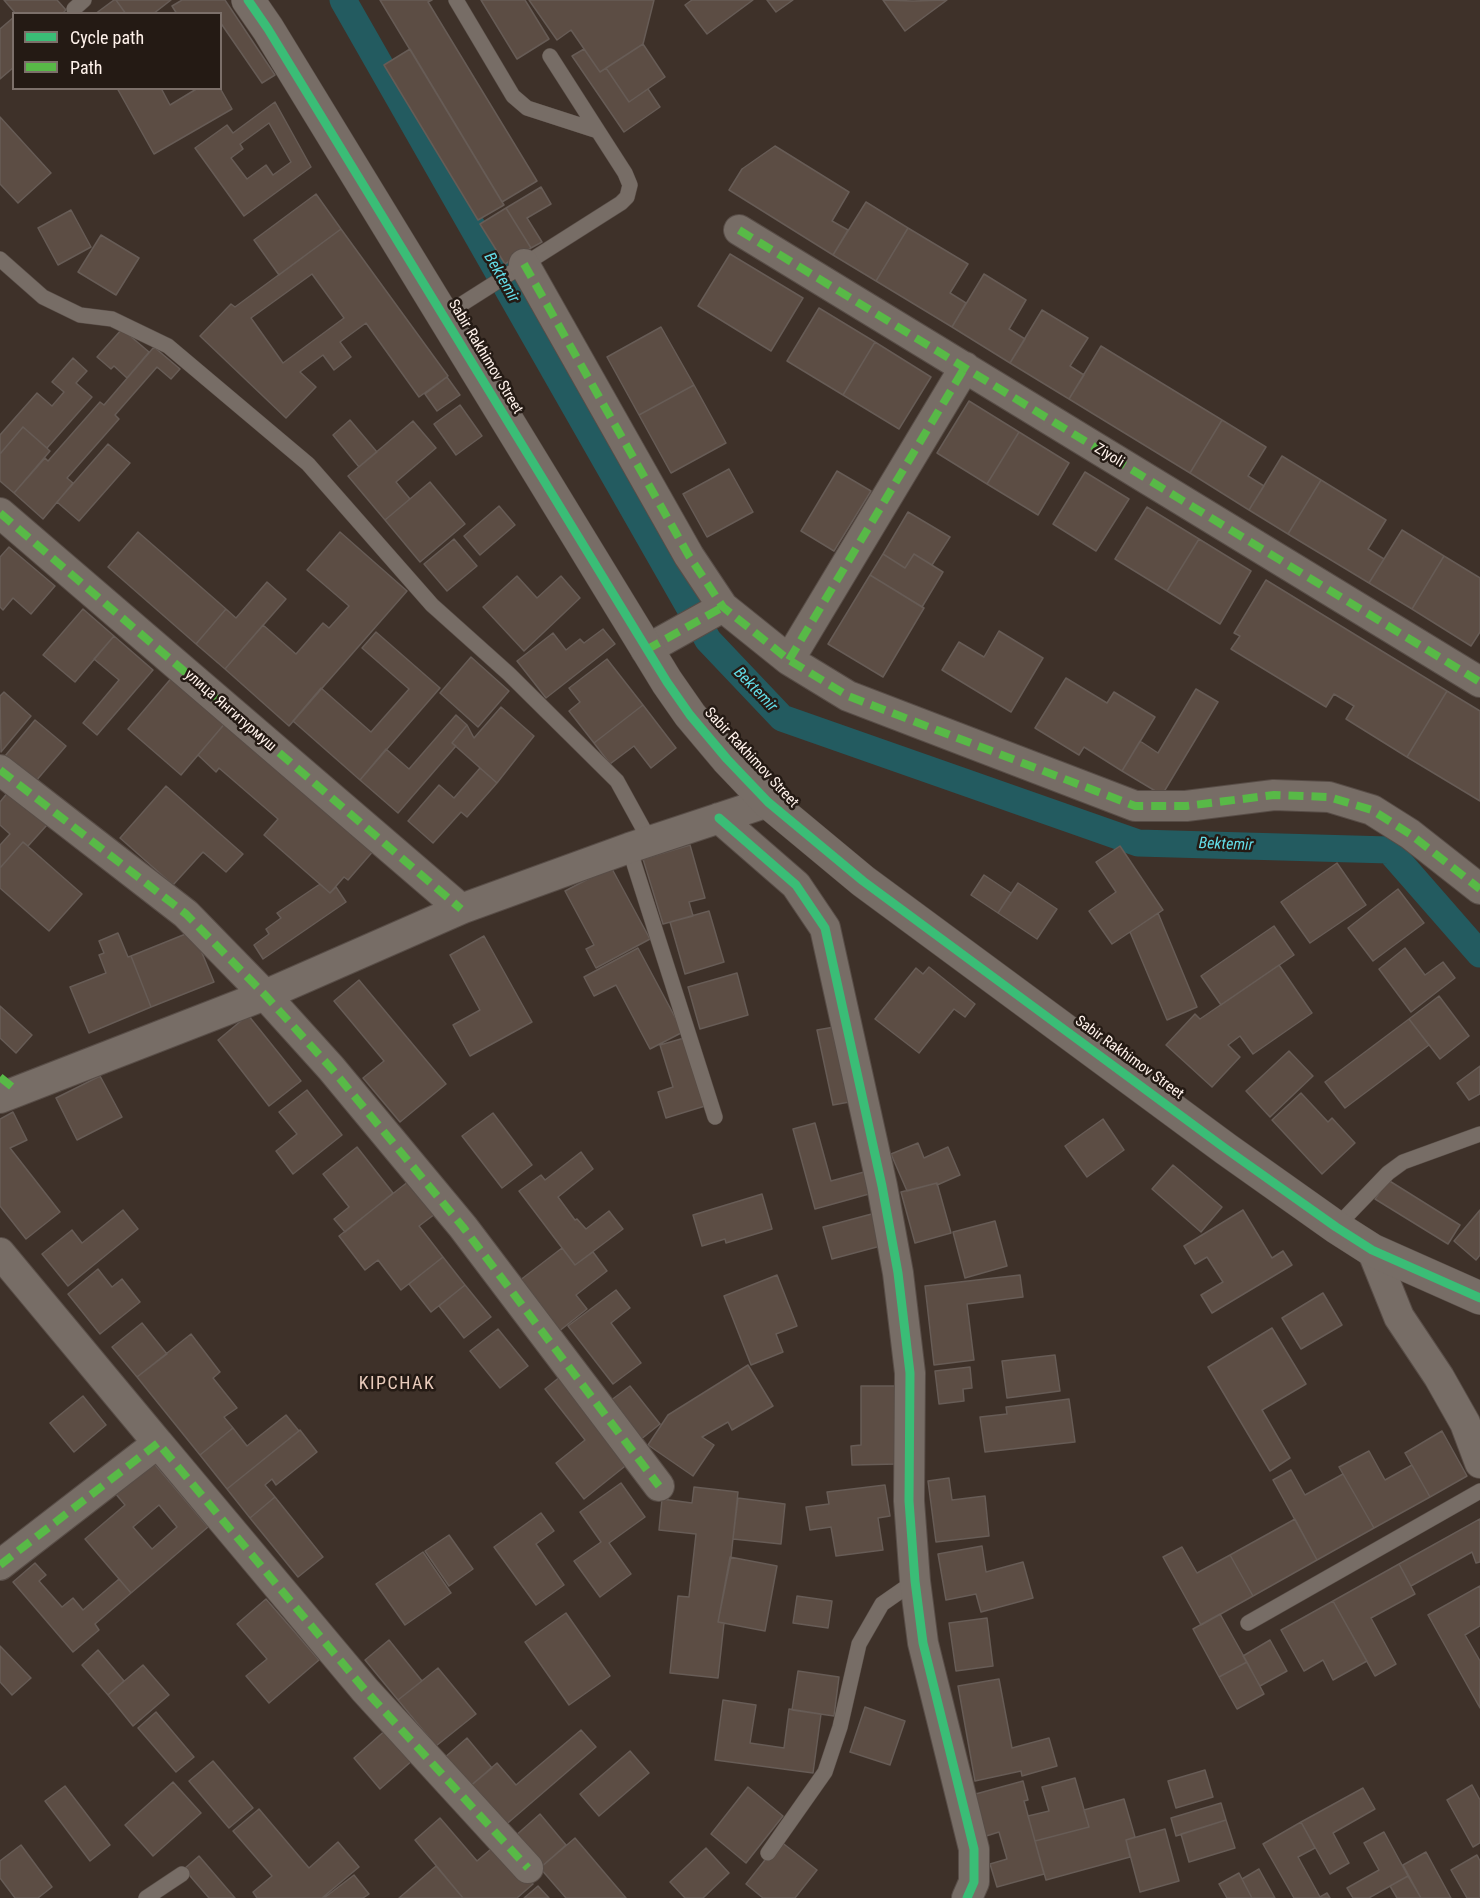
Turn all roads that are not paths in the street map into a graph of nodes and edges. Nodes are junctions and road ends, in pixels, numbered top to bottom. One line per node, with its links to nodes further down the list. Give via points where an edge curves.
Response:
1 (248, 0): 8 (street, Sabir Rakhimov Street)
2 (456, 0): 4 (lane, via 513,96 527,108)
3 (550, 56): 4 (lane)
4 (598, 131): 7 (lane, via 625,173 630,185 627,197)
5 (739, 230): 9 (street, Ziyoli)
6 (0, 259): 18 (lane, via 43,297 80,315 112,319 168,346 308,464 432,606 509,674 617,781)
7 (518, 269): 8 (lane); 11 (street, via 689,556)
8 (452, 310): 12 (street, Sabir Rakhimov Street)
9 (965, 367): 13 (street); 14 (street, Ziyoli)
10 (0, 513): 20 (street, улица Янгитурмуш)
11 (715, 611): 12 (street); 13 (street)
12 (646, 650): 16 (street, Sabir Rakhimov Street, via 690,715)
13 (789, 660): 19 (street, via 848,696 1136,806 1186,806 1274,795 1329,796 1372,810 1410,834)
14 (1480, 682)
15 (0, 770): 21 (street, via 186,914)
16 (768, 802): 17 (street); 25 (street, Sabir Rakhimov Street, via 863,881)
17 (718, 819): 18 (street); 34 (street, via 796,885 825,928 898,1273 910,1373 909,1501)
18 (639, 845): 20 (street); 23 (lane)
19 (1480, 889)
20 (461, 909): 21 (street)
21 (266, 995): 22 (street); 31 (street, via 463,1227)
22 (6, 1088)
23 (715, 1117)
24 (1480, 1134): 25 (lane, via 1403,1162)
25 (1336, 1227): 26 (street, Sabir Rakhimov Street)
26 (1372, 1250): 28 (street, Sabir Rakhimov Street); 30 (street, via 1399,1317 1465,1423)
27 (0, 1253): 29 (street)
28 (1476, 1290)
29 (158, 1443): 33 (street); 37 (street, via 365,1690)
30 (1480, 1463)
31 (659, 1486)
32 (1480, 1491): 35 (lane)
33 (0, 1565)
34 (915, 1581): 36 (lane, via 882,1604 859,1644 825,1772); 40 (street, via 923,1643 974,1849 974,1882)
35 (1248, 1623)
36 (768, 1852)
37 (528, 1868)
38 (182, 1874): 39 (lane)
39 (146, 1898)
40 (967, 1898)

